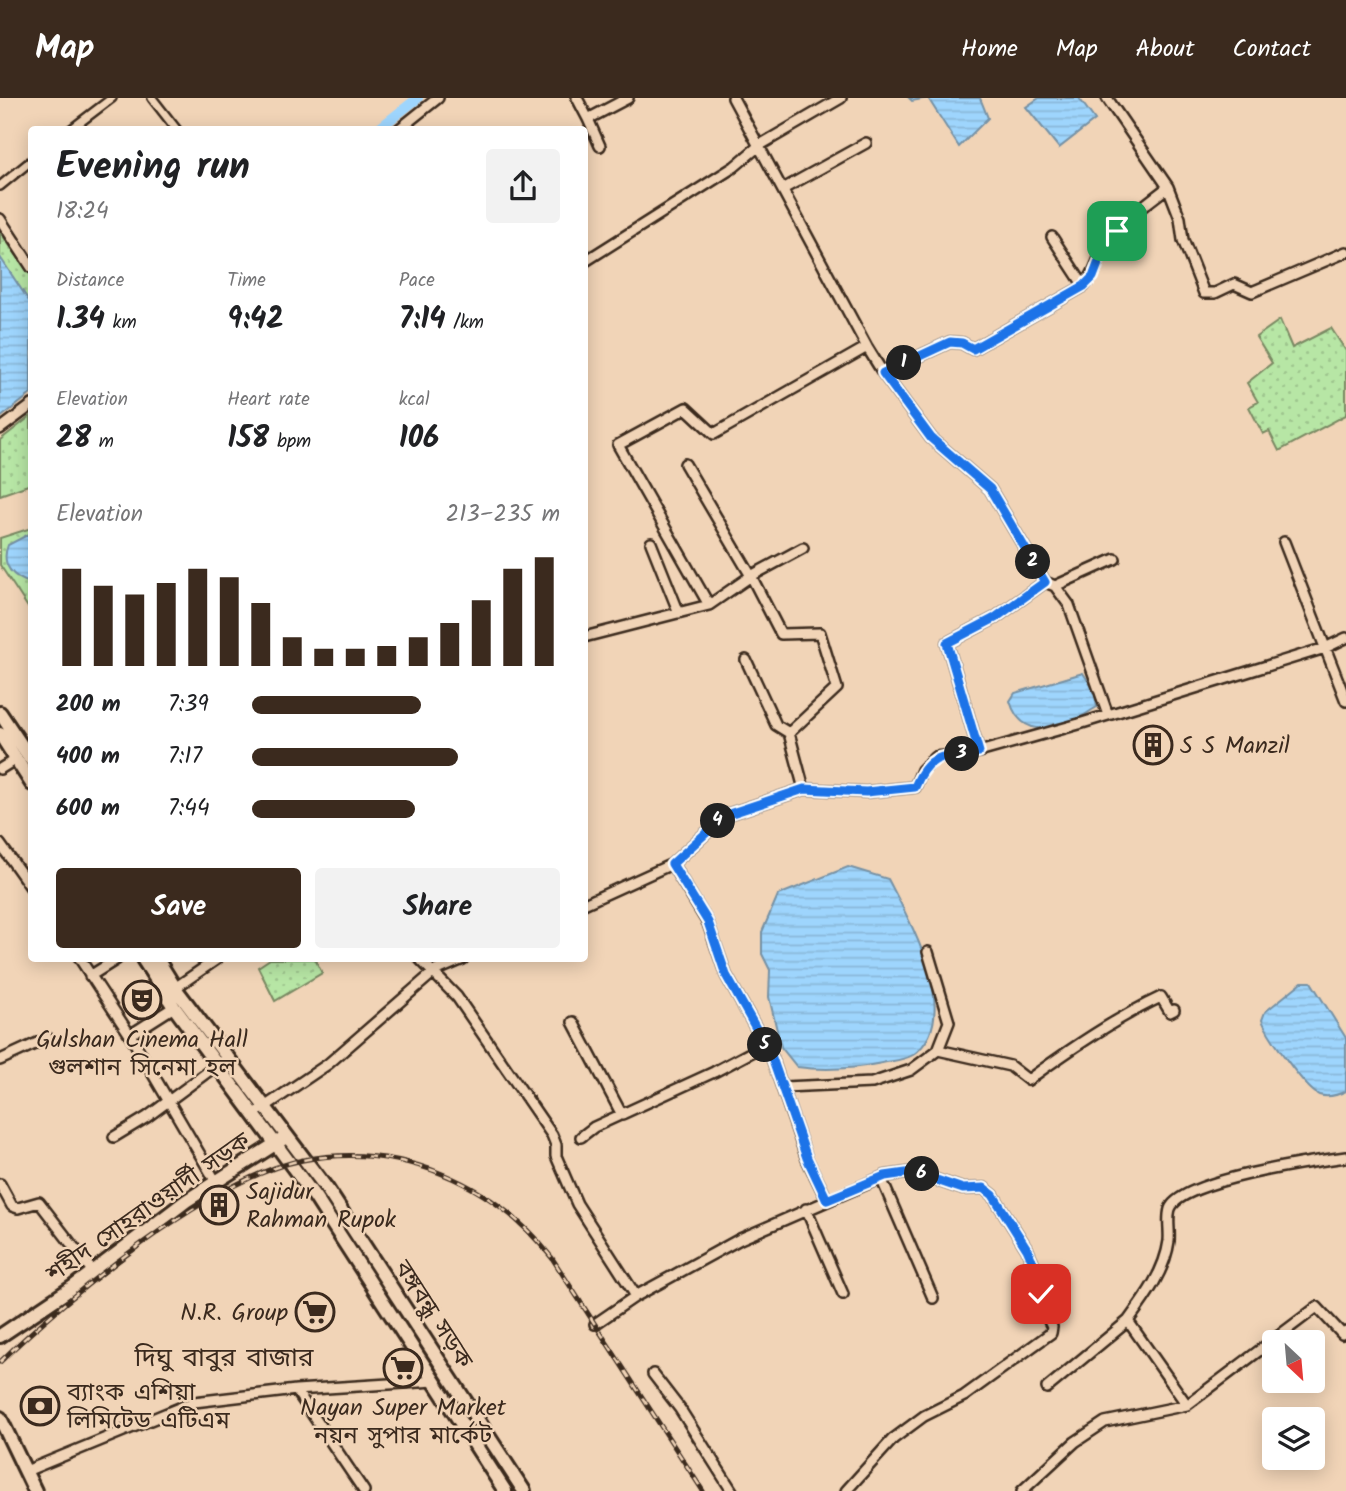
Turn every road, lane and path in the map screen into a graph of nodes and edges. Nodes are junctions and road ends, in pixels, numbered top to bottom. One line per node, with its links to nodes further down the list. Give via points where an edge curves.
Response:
1 (152, 98): 11 (street)
2 (438, 98): 12 (street)
3 (577, 98): 9 (street)
4 (628, 98): 9 (street)
5 (733, 98): 14 (street)
6 (841, 98): 14 (street)
7 (1107, 98): 18 (street)
8 (109, 99): 10 (street)
9 (588, 119): 15 (street)
10 (76, 126)
11 (174, 126)
12 (403, 126)
13 (866, 143): 19 (street)
14 (760, 145): 19 (street); 23 (street)
15 (600, 146)
16 (28, 163): 17 (street)
17 (0, 186)
18 (1168, 187): 22 (street, via 1204,293 1234,284 1252,292); 25 (street, via 1117,231)
19 (783, 189): 26 (street)
20 (0, 219): 24 (street)
21 (1052, 237): 25 (street)
22 (1346, 252)
23 (588, 259)
24 (28, 262)
25 (1084, 286): 27 (street, via 973,349 950,342)
26 (867, 347): 27 (street); 38 (street, via 714,434 686,408 618,445)
27 (883, 373): 36 (street, via 931,438 990,489)
28 (28, 408): 29 (street)
29 (0, 429)
30 (685, 464): 35 (street)
31 (1284, 542): 42 (street)
32 (651, 543): 39 (street)
33 (803, 548): 35 (street)
34 (1115, 558): 37 (street)
35 (751, 576): 38 (street); 47 (street, via 782,634 820,633 837,688)
36 (1045, 582): 37 (street); 49 (street, via 995,618 947,643)
37 (1055, 586): 46 (street, via 1069,605)
38 (709, 605): 39 (street)
39 (679, 613): 40 (street)
40 (588, 636)
41 (1346, 638): 42 (street)
42 (1325, 648): 44 (street); 46 (street)
43 (746, 660): 47 (street, via 776,725)
44 (1346, 701)
45 (0, 713): 50 (main road)
46 (1108, 715): 49 (street)
47 (789, 733): 54 (street)
48 (0, 734): 51 (main road)
49 (979, 752): 54 (street, via 935,757 922,770 915,787 866,792)
50 (28, 755)
51 (16, 759): 52 (street); 53 (main road)
52 (0, 769)
53 (28, 778)
54 (804, 789): 56 (street, via 726,815)
55 (0, 844): 57 (street)
56 (672, 864): 58 (street); 75 (street, via 708,922 726,975)
57 (28, 883)
58 (588, 902)
59 (928, 952): 76 (street, via 949,1022)
60 (82, 962): 68 (street)
61 (112, 962): 68 (street)
62 (146, 962): 69 (main road, বঙ্গবন্ধু সড়ক)
63 (158, 962): 69 (main road, বঙ্গবন্ধু সড়ক)
64 (213, 962): 69 (street)
65 (424, 962): 67 (street)
66 (456, 962): 67 (street)
67 (435, 971): 81 (street, via 328,1064); 94 (street, via 485,1035 498,1061 552,1135 577,1204)
68 (90, 976): 73 (street)
69 (171, 992): 70 (main road, বঙ্গবন্ধু সড়ক); 81 (main road, বঙ্গবন্ধু সড়ক)
70 (174, 1007): 73 (street); 78 (main road, বঙ্গবন্ধু সড়ক)
71 (1174, 1010): 76 (street, via 1170,1012 1161,997 1140,1007 1028,1080 1010,1066)
72 (573, 1023): 82 (street)
73 (130, 1035): 80 (street)
74 (48, 1038): 77 (street)
75 (765, 1045): 79 (street); 82 (street)
76 (938, 1050): 79 (street, via 911,1070 872,1083)
77 (0, 1060)
78 (217, 1065): 80 (street); 81 (main road, বঙ্গবন্ধু সড়ক)
79 (784, 1087): 90 (street, via 807,1158)
80 (166, 1100): 83 (street); 88 (street)
81 (259, 1111): 85 (main road, বঙ্গবন্ধু সড়ক)
82 (622, 1115): 84 (street)
83 (114, 1137)
84 (581, 1137)
85 (281, 1140): 88 (main road, শহীদ সোহরাওয়ার্দী সড়ক); 101 (main road, বঙ্গবন্ধু সড়ক); 110 (main road, বঙ্গবন্ধু সড়ক, via 342,1212)
86 (1346, 1157): 96 (street, via 1270,1168 1175,1201 1161,1266 1151,1290)
87 (881, 1178): 90 (street); 95 (street); 112 (street, via 913,1172 963,1189 984,1188 993,1195 1027,1249 1052,1327 1051,1333 964,1396 924,1416 893,1439)
88 (216, 1182): 92 (main road, শহীদ সোহরাওয়ার্দী সড়ক)
89 (0, 1184): 92 (street, via 12,1206 39,1202)
90 (827, 1200): 91 (street)
91 (806, 1209): 93 (street); 94 (street)
92 (93, 1272): 99 (main road, শহীদ সোহরাওয়ার্দী সড়ক)
93 (843, 1294)
94 (636, 1296): 97 (street)
95 (933, 1298)
96 (1128, 1321): 102 (street); 104 (street)
97 (595, 1324)
98 (1346, 1332): 104 (street, via 1342,1334 1317,1307)
99 (0, 1336)
100 (653, 1374): 111 (street)
101 (435, 1381): 103 (street); 109 (main road, বঙ্গবন্ধু সড়ক)
102 (1047, 1388)
103 (296, 1390): 106 (street, via 194,1402); 108 (street)
104 (1187, 1405): 113 (street, via 1105,1422 1075,1442)
105 (0, 1418): 106 (main road)
106 (26, 1471): 107 (main road)
107 (35, 1491)
108 (364, 1491)
109 (505, 1491)
110 (524, 1491)
111 (732, 1491)
112 (846, 1491)
113 (1021, 1491)

